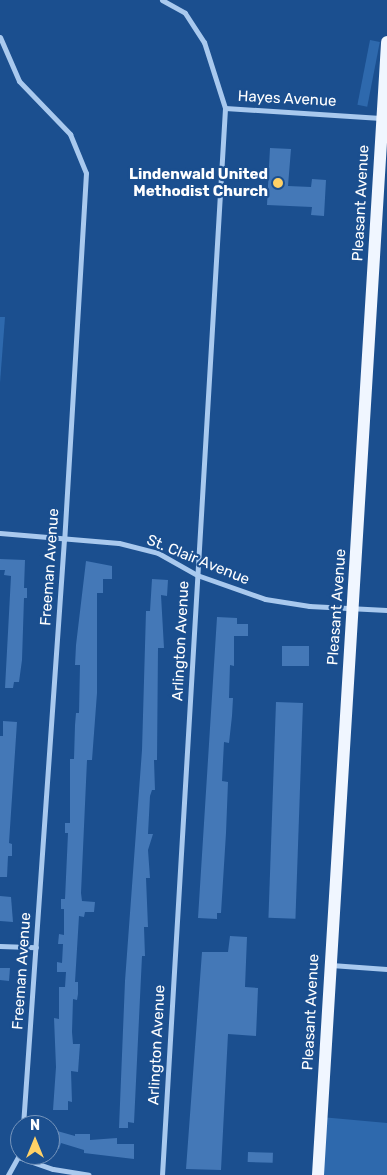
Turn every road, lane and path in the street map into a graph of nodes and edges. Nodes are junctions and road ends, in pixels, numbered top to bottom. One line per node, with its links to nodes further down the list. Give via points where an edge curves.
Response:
1 (162, 0): 4 (street, Hayes Avenue, via 185,13 204,42)
2 (0, 36): 7 (street, Freeman Avenue, via 19,81 70,134 86,173)
3 (387, 42): 5 (main road, Pleasant Avenue)
4 (225, 108): 5 (street, Hayes Avenue); 8 (street, Arlington Avenue)
5 (385, 118): 9 (main road, Pleasant Avenue)
6 (0, 533): 7 (street, St. Clair Avenue)
7 (64, 539): 8 (street, St. Clair Avenue, via 120,543 158,553); 12 (street, Freeman Avenue)
8 (197, 574): 9 (street, St. Clair Avenue, via 265,599); 18 (street, Arlington Avenue)
9 (353, 608): 10 (street, St. Clair Avenue); 13 (main road, Pleasant Avenue)
10 (387, 610)
11 (0, 946): 12 (street)
12 (36, 947): 15 (street, Freeman Avenue)
13 (330, 965): 14 (street); 19 (main road, Pleasant Avenue)
14 (387, 969)
15 (24, 1115)
16 (41, 1165): 17 (street)
17 (89, 1175)
18 (162, 1175)
19 (318, 1175)

